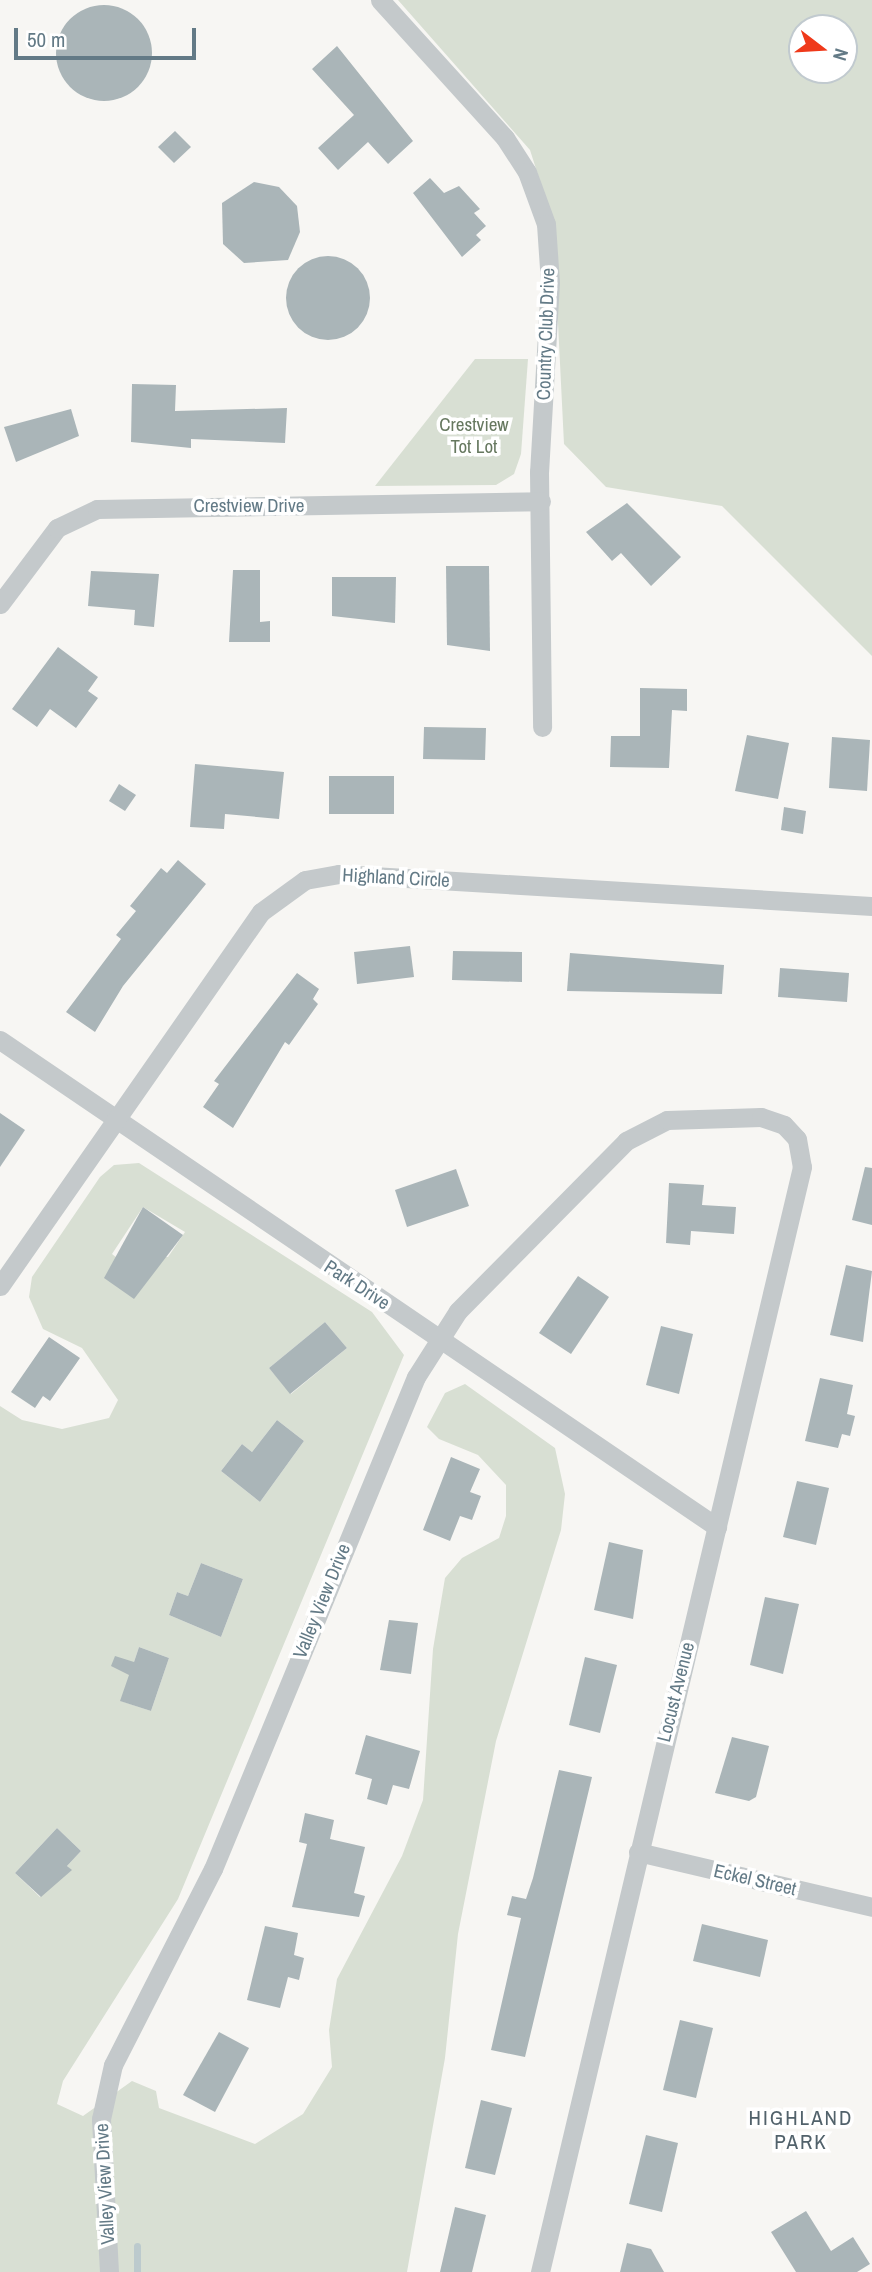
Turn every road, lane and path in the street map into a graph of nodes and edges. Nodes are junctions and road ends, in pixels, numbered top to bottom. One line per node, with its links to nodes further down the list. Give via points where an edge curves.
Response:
1 (380, 0): 2 (street, Country Club Drive, via 505,138 538,197 550,282)
2 (541, 500): 3 (street, Crestview Drive, via 97,509 57,528); 4 (street, Country Club Drive)
3 (0, 604)
4 (542, 727)
5 (872, 906): 7 (street, Highland Circle, via 339,874 305,880 261,912)
6 (0, 1041): 7 (street, Park Drive)
7 (114, 1120): 9 (street, Highland Circle); 10 (street, Park Drive)
8 (778, 1121): 10 (street, Valley View Drive, via 676,1119 639,1131 458,1311); 11 (street, Locust Avenue, via 797,1139 802,1167)
9 (0, 1286)
10 (439, 1339): 11 (street, Park Drive); 14 (street, Valley View Drive, via 400,1407 213,1869 113,2065 101,2119)
11 (717, 1527): 12 (street, Locust Avenue)
12 (638, 1852): 13 (street, Eckel Street); 15 (street, Locust Avenue)
13 (872, 1907)
14 (109, 2272)
15 (540, 2272)

